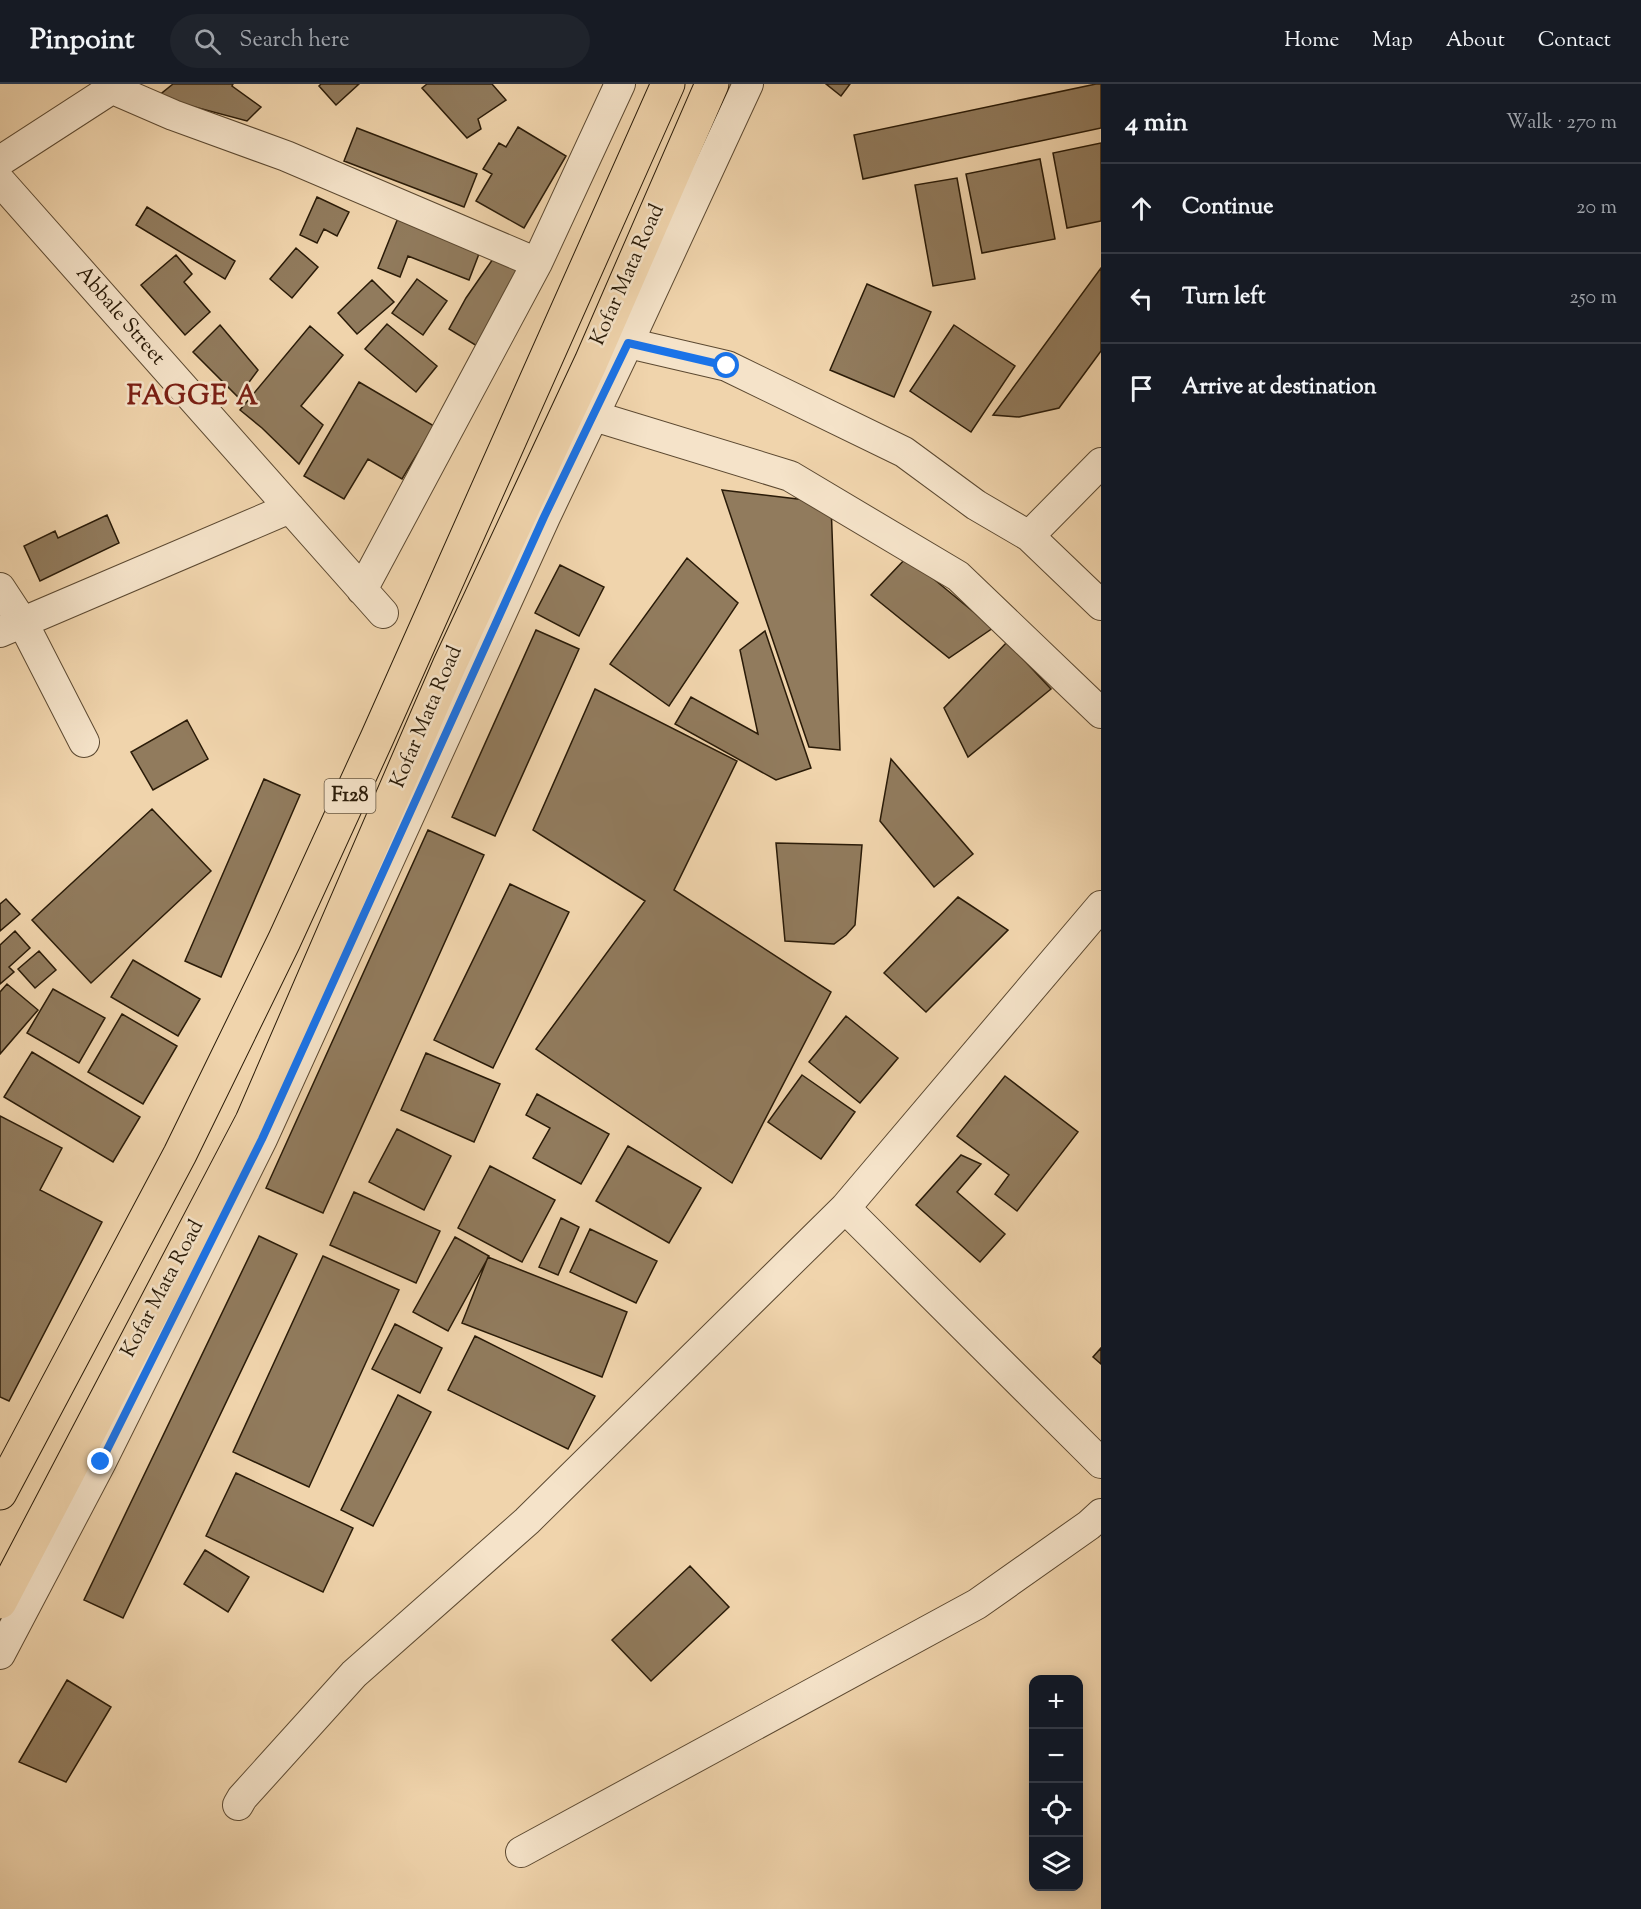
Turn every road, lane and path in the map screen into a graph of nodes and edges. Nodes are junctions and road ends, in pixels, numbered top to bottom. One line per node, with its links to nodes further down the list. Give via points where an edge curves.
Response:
1 (620, 84): 8 (street)
2 (669, 84): 24 (main road, Kofar Mata Road / F128, via 284,941 180,1154)
3 (712, 84): 26 (main road, Kofar Mata Road / F128, via 586,373 448,666 252,1121)
4 (748, 84): 9 (street)
5 (116, 86): 6 (street); 8 (street, via 173,114 286,156)
6 (0, 161)
7 (0, 181): 12 (street, Abbale Street)
8 (537, 263): 15 (street)
9 (628, 343): 10 (street); 13 (street, via 727,366 904,452 976,505)
10 (594, 416): 19 (street, via 790,476 958,576); 27 (street, via 262,1139)
11 (1101, 463): 13 (street)
12 (290, 508): 15 (street, Abbale Street); 18 (street)
13 (1029, 536): 16 (street)
14 (0, 588): 18 (street)
15 (362, 590): 17 (street, Abbale Street)
16 (1101, 605)
17 (383, 613)
18 (11, 628): 20 (street)
19 (1101, 713)
20 (84, 742)
21 (1101, 906): 22 (street)
22 (844, 1208): 23 (street); 28 (street, via 527,1521 354,1674)
23 (1101, 1463)
24 (0, 1493)
25 (1101, 1514): 29 (street, via 977,1604)
26 (0, 1602)
27 (0, 1654)
28 (238, 1805)
29 (521, 1852)

